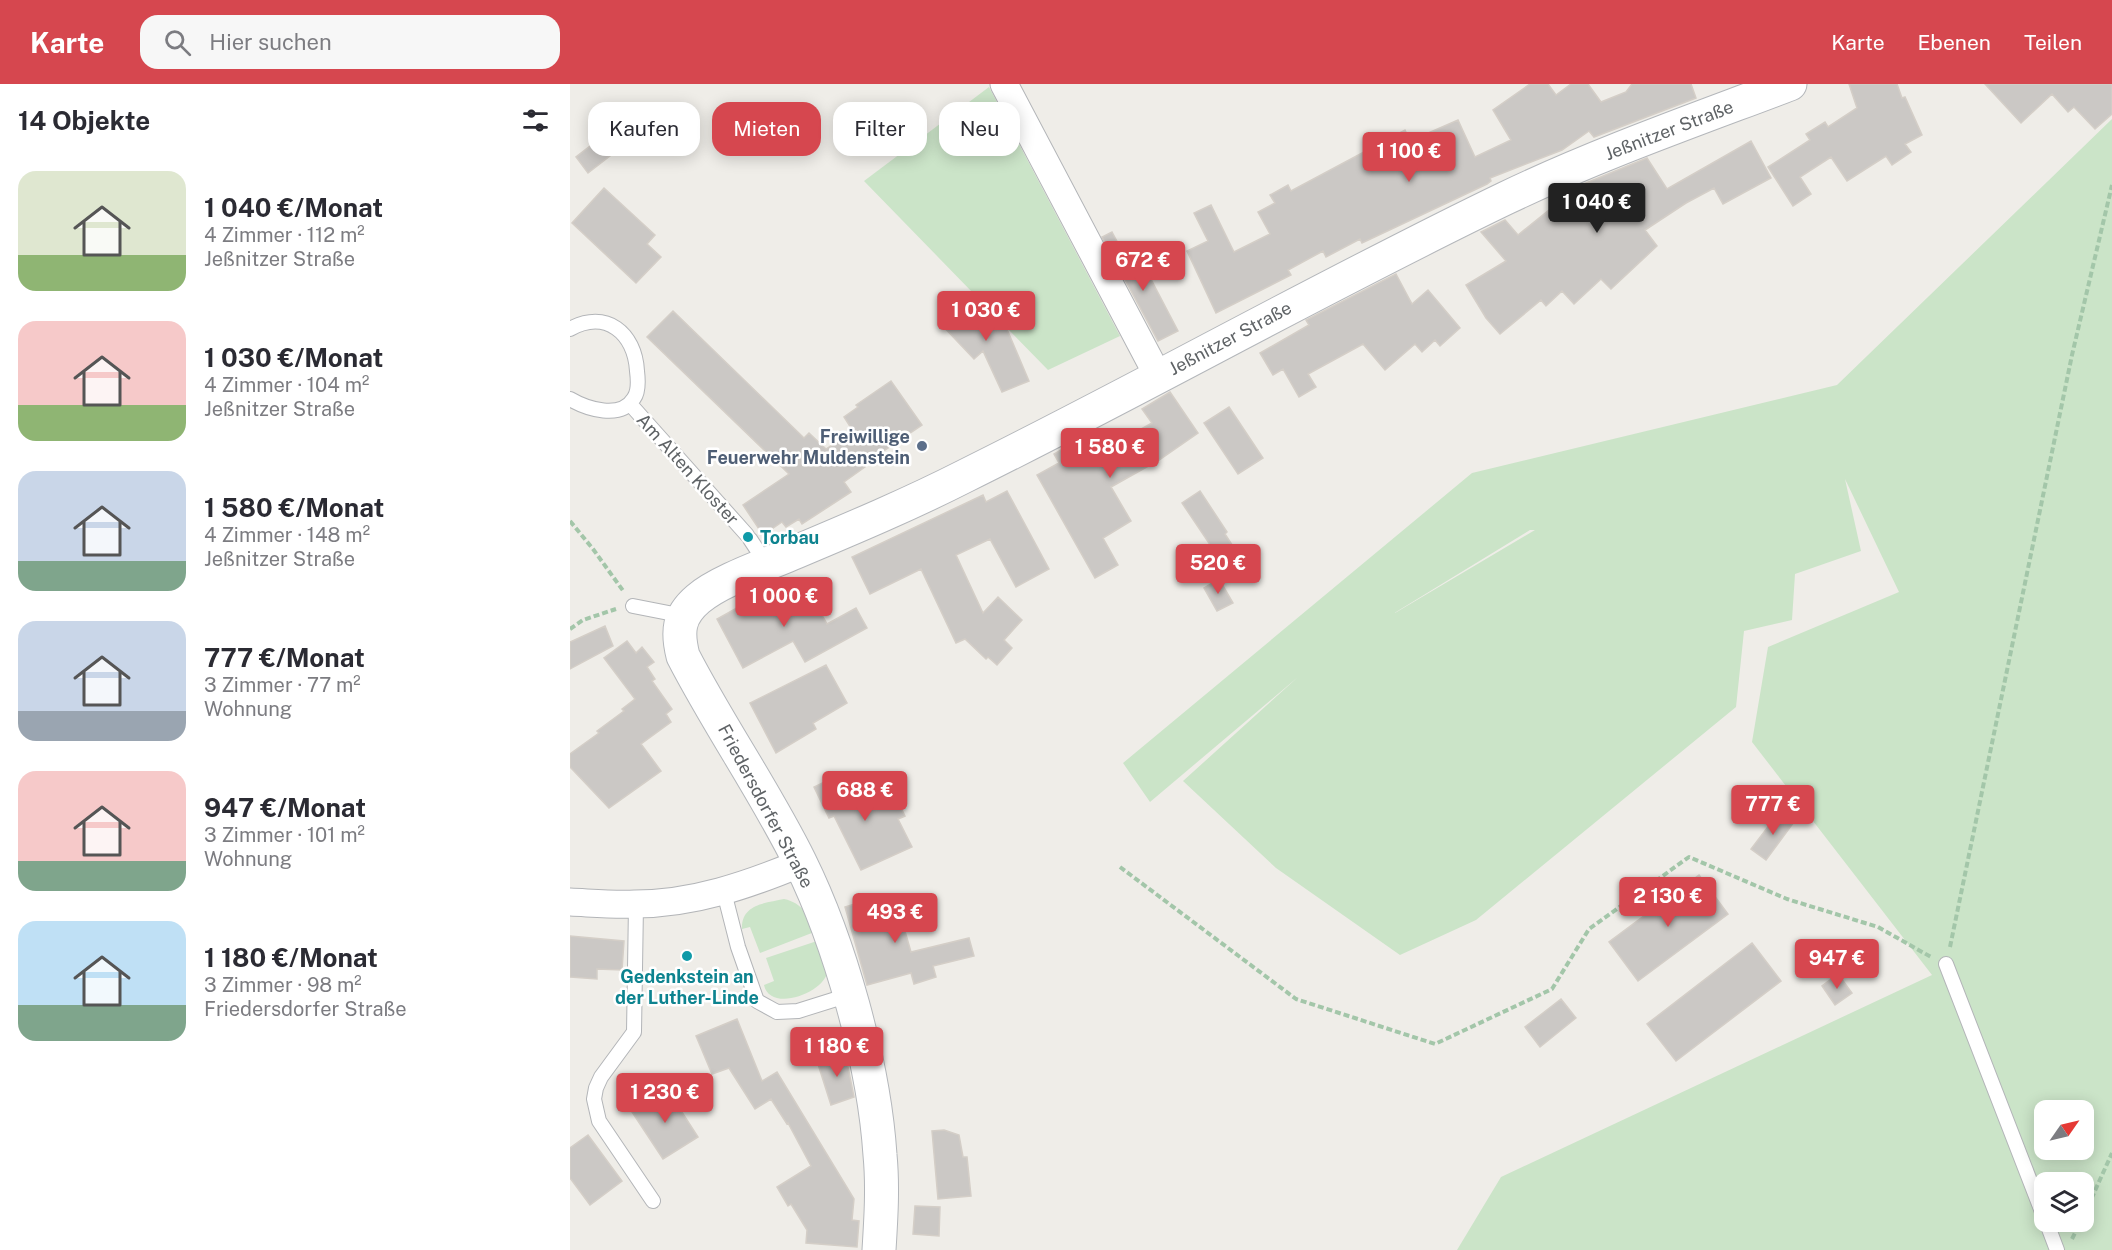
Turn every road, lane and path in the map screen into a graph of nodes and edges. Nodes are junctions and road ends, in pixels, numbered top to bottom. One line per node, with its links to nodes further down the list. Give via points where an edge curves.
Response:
1 (1004, 84): 5 (street)
2 (1790, 84): 5 (main road, Jeßnitzer Straße, via 1620,148 1507,198)
3 (2112, 185): 18 (path, via 2072,355)
4 (570, 329): 7 (lane, Am Alten Kloster, via 579,324 605,323 627,337 633,348 638,381 636,396)
5 (1158, 376): 9 (main road, Jeßnitzer Straße, via 916,501)
6 (570, 399): 7 (lane, Am Alten Kloster, via 602,410 614,411)
7 (630, 404): 9 (lane, Am Alten Kloster)
8 (570, 521): 10 (path)
9 (755, 546): 11 (main road, Jeßnitzer Straße)
10 (633, 606): 11 (lane); 12 (path, via 607,611)
11 (684, 616): 13 (main road, Friedersdorfer Straße, via 678,631 683,656)
12 (570, 629)
13 (801, 863): 15 (street); 19 (main road, Friedersdorfer Straße)
14 (1120, 867): 18 (path, via 1296,999 1435,1044 1552,989 1589,929 1689,857 1786,899 1878,927)
15 (724, 892): 17 (street); 19 (lane, via 757,1001 777,1012 798,1011)
16 (570, 902): 17 (street)
17 (636, 904): 23 (lane, via 634,1032 601,1077 594,1100 599,1121)
18 (1946, 964): 21 (lane)
19 (849, 995): 27 (main road, Friedersdorfer Straße, via 877,1121 882,1180)
20 (2112, 1153): 22 (path)
21 (2034, 1191)
22 (2094, 1193)
23 (653, 1200)
24 (2050, 1232): 28 (lane)
25 (2076, 1232): 26 (path)
26 (2072, 1240)
27 (879, 1250)
28 (2057, 1250)

